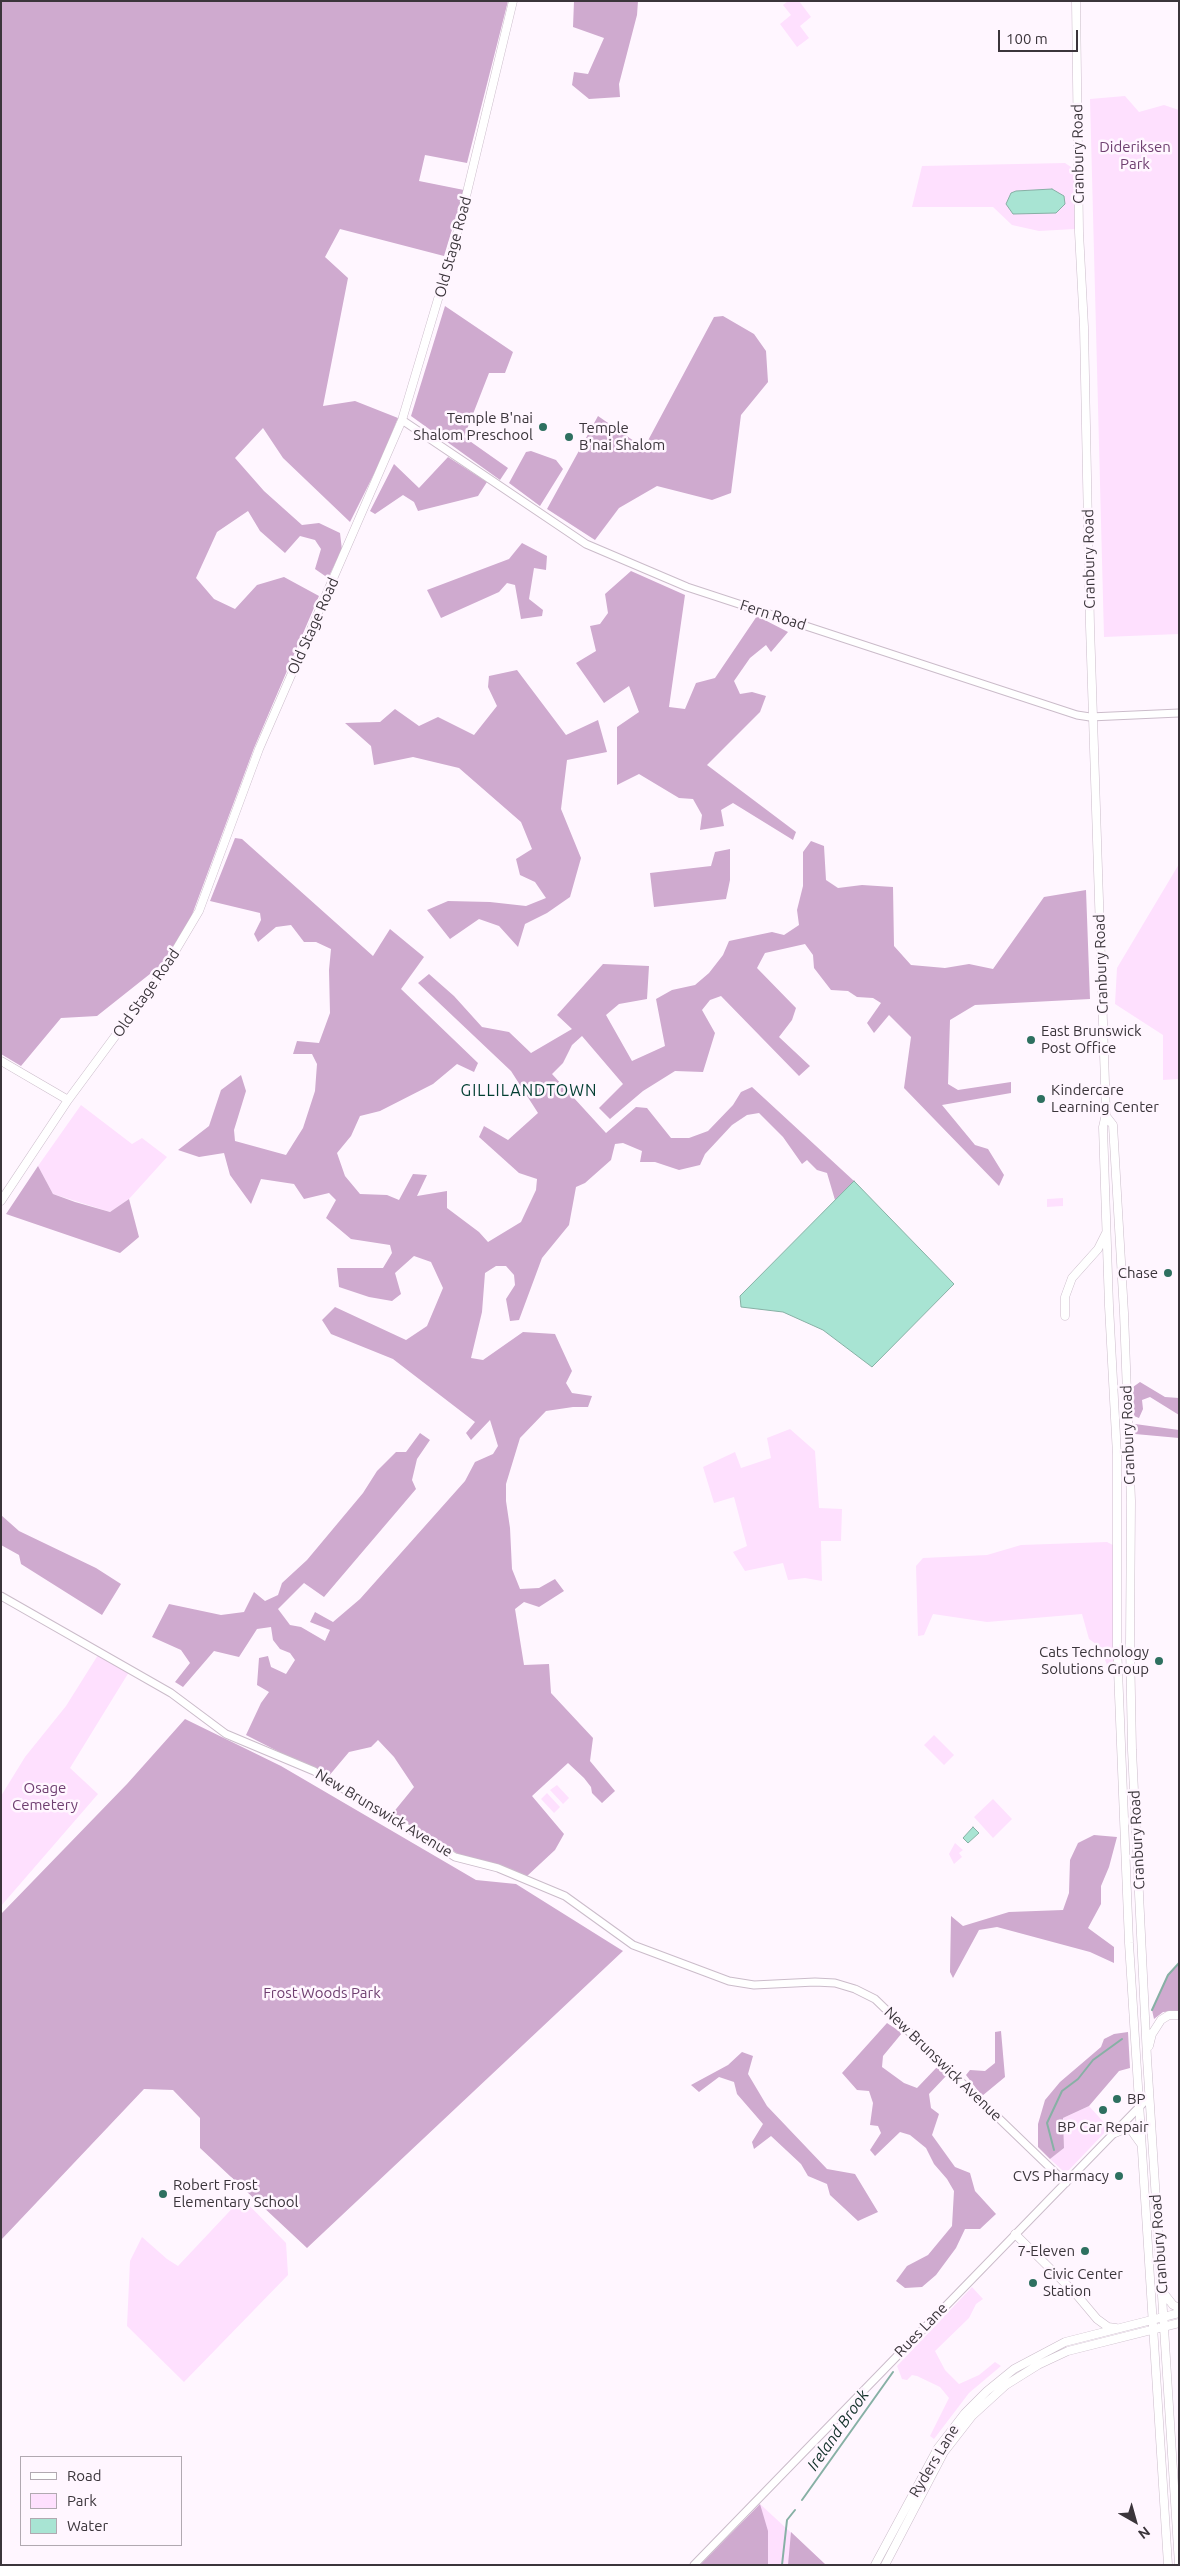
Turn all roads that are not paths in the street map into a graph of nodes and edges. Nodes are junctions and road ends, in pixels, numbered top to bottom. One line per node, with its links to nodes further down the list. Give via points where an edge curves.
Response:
1 (514, 1): 3 (main road, Old Stage Road, via 456,242)
2 (1076, 1): 5 (main road, Cranbury Road)
3 (402, 420): 5 (street, Fern Road, via 592,547 687,587 1058,710); 7 (main road, Old Stage Road, via 259,749 194,921 164,970)
4 (1179, 713): 5 (street, Fern Road)
5 (1093, 717): 8 (main road, Cranbury Road)
6 (1, 1061): 7 (main road)
7 (68, 1100): 9 (main road, Old Stage Road)
8 (1106, 1116): 10 (main road, Cranbury Road, via 1103,1127); 14 (main road, Cranbury Road, via 1113,1125 1124,1313 1130,1501 1132,1750)
9 (1, 1201)
10 (1108, 1229): 11 (main road, via 1098,1250 1075,1274 1067,1288); 16 (main road, Cranbury Road, via 1117,1455 1117,1654 1129,1943)
11 (1065, 1316)
12 (1, 1596): 19 (street, New Brunswick Avenue, via 171,1693 226,1734 314,1771 455,1857 498,1868 565,1896 633,1944 729,1981 754,1984 835,1983 875,1999)
13 (1179, 2015): 14 (main road, via 1170,2015 1158,2025 1150,2040)
14 (1147, 2058): 15 (main road, Cranbury Road)
15 (1149, 2097): 16 (street, Rues Lane); 21 (main road, Cranbury Road)
16 (1140, 2107): 17 (street, Rues Lane); 18 (main road, Cranbury Road)
17 (1115, 2133): 18 (main road, via 1126,2128 1132,2130); 19 (street, Rues Lane)
18 (1142, 2144): 25 (main road, Cranbury Road)
19 (1066, 2183): 20 (street, Rues Lane)
20 (1015, 2234): 28 (main road, via 1076,2294 1096,2319); 30 (street, Rues Lane)
21 (1162, 2291): 22 (main road, via 1173,2306); 24 (main road, Cranbury Road)
22 (1179, 2308)
23 (1179, 2313): 24 (main road, Ryders Lane)
24 (1163, 2317): 25 (main road, Ryders Lane); 27 (main road, Cranbury Road)
25 (1153, 2320): 28 (main road, Ryders Lane); 29 (main road, Cranbury Road)
26 (1179, 2322): 27 (main road, Ryders Lane)
27 (1164, 2327): 29 (main road, Ryders Lane); 34 (main road, Cranbury Road)
28 (1120, 2329): 31 (main road, Ryders Lane, via 1072,2340 1035,2357 1014,2369 975,2401 938,2448)
29 (1154, 2329): 32 (main road, Ryders Lane, via 1053,2357 1018,2376 995,2394 972,2416 944,2452); 33 (main road, Cranbury Road)
30 (694, 2565)
31 (876, 2565)
32 (886, 2565)
33 (1168, 2565)
34 (1178, 2565)

